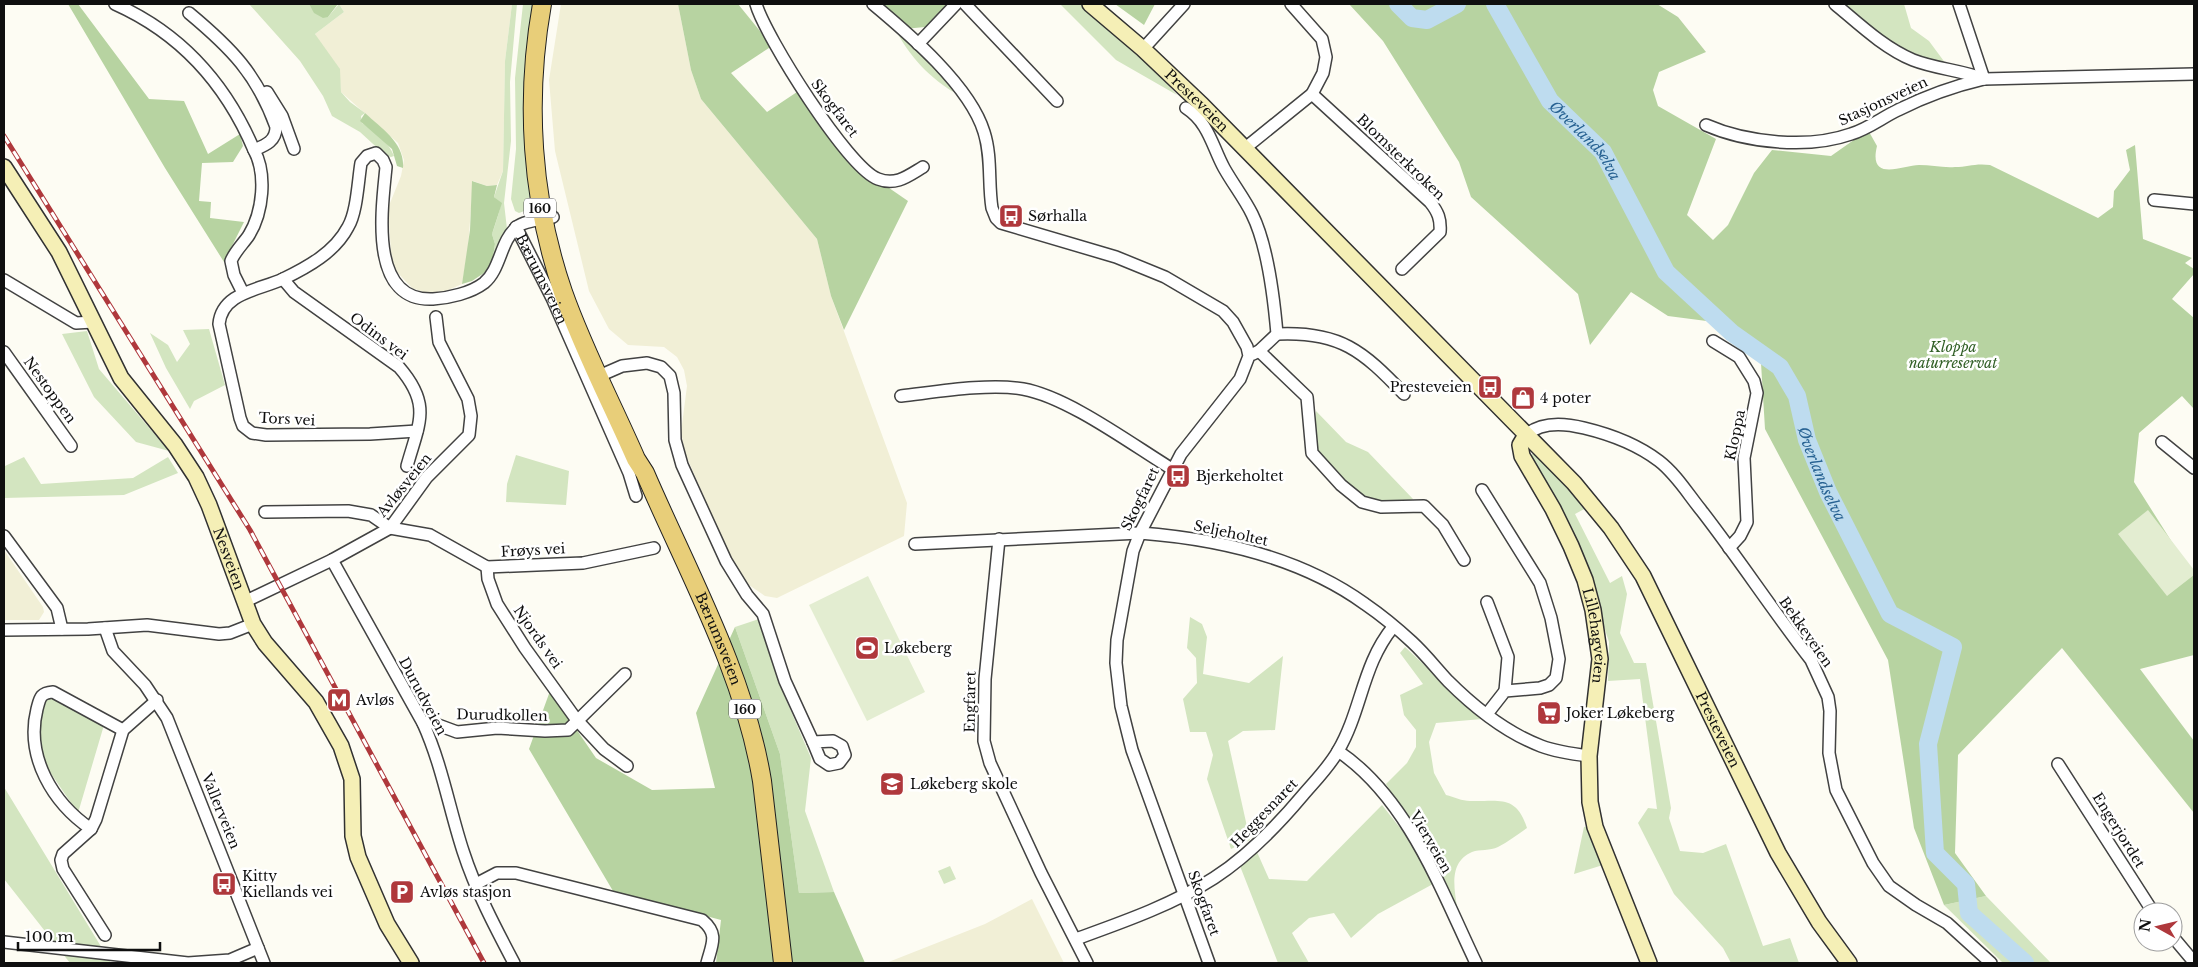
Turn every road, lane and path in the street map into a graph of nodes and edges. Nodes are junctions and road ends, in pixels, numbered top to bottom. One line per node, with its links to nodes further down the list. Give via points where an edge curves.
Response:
1 (115, 4): 24 (street, via 176,39 202,66 228,102)
2 (542, 4): 29 (main road, Bærumsveien / 160, via 535,55 534,120)
3 (756, 4): 26 (street, Skogfaret, via 803,92 862,167 876,178 890,182 901,180)
4 (872, 4): 13 (street)
5 (956, 4): 13 (street)
6 (965, 4): 19 (street)
7 (1090, 4): 14 (street, Presteveien)
8 (1184, 4): 14 (street)
9 (1291, 4): 18 (street, via 1326,48 1323,73)
10 (1835, 4): 16 (street, via 1876,38 1914,60)
11 (1959, 4): 16 (street)
12 (189, 13): 17 (street, via 231,50)
13 (918, 44): 40 (street, via 964,96 984,132 990,196 996,218 1009,226 1116,257 1165,277 1223,312)
14 (1143, 49): 23 (street, Presteveien)
15 (2194, 74): 16 (street, Stasjonsveien)
16 (1984, 79): 21 (street, Stasjonsveien, via 1947,88 1852,134 1830,139 1776,142 1748,138)
17 (260, 89): 22 (street, via 265,89 282,116); 24 (street, via 276,134 272,141)
18 (1312, 94): 23 (street); 31 (street, Blomsterkroken, via 1437,211 1441,221 1440,232)
19 (1057, 101)
20 (1186, 108): 37 (street, via 1196,114 1205,126 1224,168 1252,215 1270,278)
21 (1706, 125)
22 (294, 149)
23 (1244, 149): 45 (street, Presteveien)
24 (254, 150): 34 (street, via 261,169 258,214 256,223 231,260)
25 (4, 167): 36 (street, Nesveien, via 59,252)
26 (923, 167)
27 (2154, 200): 28 (street)
28 (2194, 204)
29 (548, 218): 30 (street); 41 (main road, Bærumsveien / 160, via 564,294)
30 (516, 228): 32 (street, via 506,242 493,273 484,283 445,298 417,298 393,279 387,264 382,223 386,167 376,153 361,163 349,226 330,251); 52 (street, Bærumsveien, via 552,298)
31 (1402, 269)
32 (284, 279): 34 (street); 44 (street, Odins vei, via 294,292 398,367 411,381 422,415)
33 (4, 280): 36 (street, via 76,323)
34 (243, 293): 44 (street, Tors vei, via 224,308 219,324 240,418 246,429 266,435 296,436)
35 (436, 317): 54 (street, Avløsveien, via 439,342 468,399 470,429 462,443 426,477)
36 (93, 322): 64 (street, Nesveien, via 125,385 175,445 196,476)
37 (1277, 334): 40 (street); 42 (street, via 1313,336 1346,344 1376,364)
38 (1713, 341): 60 (street, Kloppa, via 1739,356 1754,381 1757,393 1744,458 1747,522)
39 (4, 352): 47 (street, Nestoppen)
40 (1254, 354): 50 (street, Skogfaret, via 1234,388 1197,430); 62 (street, via 1307,397 1312,453 1341,485 1362,502 1381,507 1424,506 1443,525)
41 (604, 374): 78 (street, via 622,366 647,363 661,367 670,376 674,393 675,440 682,465 726,561 763,614 785,681); 97 (main road, Bærumsveien / 160, via 636,459 721,646 755,742 767,814)
42 (1404, 394)
43 (900, 396): 50 (street, via 1022,389 1048,396 1072,408)
44 (417, 431): 48 (street, Odins vei)
45 (1526, 435): 60 (street, Bekkeveien, via 1538,428 1569,424 1644,451 1672,473); 80 (street, Lillehagveien, via 1520,445 1522,456 1572,546 1593,610 1600,659); 102 (street, Presteveien, via 1594,506 1640,571 1778,853 1815,915)
46 (2162, 442): 49 (street)
47 (71, 446)
48 (407, 466)
49 (2194, 468)
50 (1172, 469): 55 (street, Skogfaret)
51 (1482, 490): 72 (street, via 1540,583 1559,659 1556,678 1549,685)
52 (636, 496)
53 (265, 512): 54 (street, via 348,511 371,515)
54 (390, 528): 61 (street, Avløsveien); 63 (street, Frøys vei, via 430,535)
55 (1140, 533): 57 (street, Seljeholtet); 67 (street, Seljeholtet, via 1221,545 1297,565 1350,594); 85 (street, Skogfaret, via 1133,551 1119,622 1116,663 1121,706 1135,758)
56 (4, 536): 69 (street, via 57,608)
57 (999, 539): 58 (street, Seljeholtet); 88 (street, Engfaret, via 985,679 984,740 990,763)
58 (915, 544)
59 (654, 548): 63 (street, Frøys vei, via 583,563)
60 (1729, 548): 103 (street, Bekkeveien, via 1811,660 1822,680 1830,710 1829,753 1836,790 1877,869 1889,886 1948,923)
61 (332, 560): 64 (street, Avløsveien); 76 (street, Durudveien)
62 (1464, 560)
63 (487, 567): 75 (street, Njords vei, via 497,604)
64 (244, 602): 66 (street, Nesveien)
65 (1487, 602): 72 (street, via 1508,657)
66 (253, 624): 68 (street, via 219,634 148,626); 94 (street, Nesveien, via 316,702 341,746 352,779 353,836 358,857 387,924)
67 (1393, 626): 74 (street, Seljeholtet, via 1413,642 1449,682); 79 (street, Heggesnaret, via 1374,655 1351,724)
68 (105, 628): 69 (street); 73 (street, Vallerveien, via 113,651)
69 (62, 629): 70 (street)
70 (4, 630)
71 (625, 674): 75 (street)
72 (1505, 691): 74 (street)
73 (157, 700): 77 (street); 90 (street, Vallerveien, via 201,801)
74 (1487, 714): 80 (street, Seljeholtet, via 1540,746)
75 (576, 719): 76 (street, Durudkollen, via 564,731 497,728 457,732 430,722); 82 (street, Njords vei, via 604,749)
76 (423, 723): 84 (street, Durudveien, via 435,750 462,850)
77 (123, 730): 83 (street); 83 (street, via 53,692 41,696 36,714 36,759 64,805 77,820)
78 (814, 742)
79 (1338, 751): 85 (street, Heggesnaret, via 1258,844 1215,878); 100 (street, Vierveien, via 1366,772 1403,821 1437,881)
80 (1589, 756): 101 (street, Lillehagveien, via 1590,802 1595,827)
81 (2058, 764): 86 (street, Engerjordet)
82 (627, 766)
83 (91, 829): 87 (street, via 63,854 61,860 81,900)
84 (476, 884): 95 (street, Durudveien, via 486,911); 96 (street, via 497,874 516,873 702,920 714,937)
85 (1186, 895): 88 (street, Heggesnaret); 99 (street, Skogfaret)
86 (2147, 902)
87 (105, 935)
88 (1076, 939): 98 (street, Engfaret)
89 (4, 942): 90 (street, via 188,963 230,960)
90 (258, 948): 93 (street, Vallerveien)
91 (2183, 949): 92 (street)
92 (2194, 962)
93 (264, 963)
94 (411, 963)
95 (514, 963)
96 (707, 963)
97 (783, 963)
98 (1087, 963)
99 (1209, 963)
100 (1476, 963)
101 (1649, 963)
102 (1849, 963)
103 (1991, 963)

